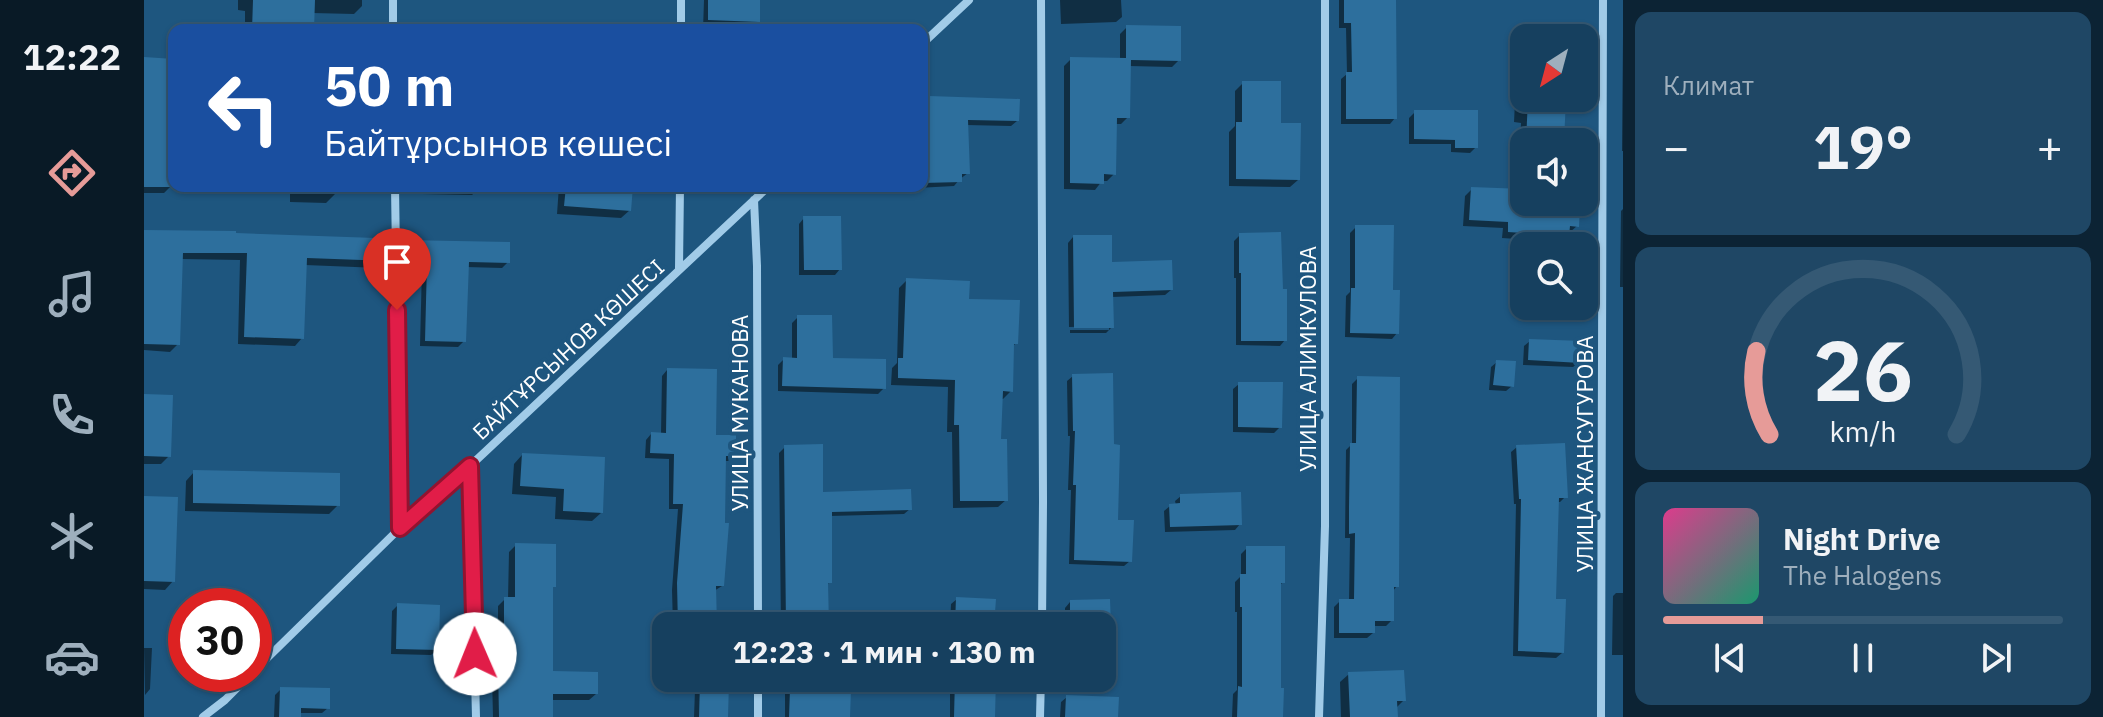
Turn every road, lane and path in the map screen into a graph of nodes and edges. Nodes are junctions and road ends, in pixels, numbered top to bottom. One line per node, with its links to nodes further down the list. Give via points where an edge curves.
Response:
1 (393, 0): 7 (street)
2 (681, 0): 8 (street)
3 (969, 0): 9 (street)
4 (1041, 0): 18 (street)
5 (1325, 0): 27 (street, УЛИЦА АЛИМКУЛОВА, via 1325,526)
6 (1603, 0): 28 (street, УЛИЦА ЖАНСУГУРОВА)
7 (393, 24)
8 (681, 24)
9 (928, 38)
10 (395, 192): 16 (street)
11 (680, 192): 14 (street)
12 (763, 192): 13 (street, БАЙТҰРСЫНОВ КӨШЕСІ)
13 (754, 200): 14 (street, БАЙТҰРСЫНОВ КӨШЕСІ); 17 (street, УЛИЦА МУКАНОВА)
14 (679, 268): 15 (street, БАЙТҰРСЫНОВ КӨШЕСІ)
15 (470, 466): 16 (street, БАЙТҰРСЫНОВ КӨШЕСІ); 24 (street)
16 (400, 528): 19 (street, БАЙТҰРСЫНОВ КӨШЕСІ)
17 (758, 612)
18 (1042, 612)
19 (272, 653)
20 (233, 692): 23 (street, БАЙТҰРСЫНОВ КӨШЕСІ)
21 (758, 692): 25 (street)
22 (1041, 692): 26 (street)
23 (203, 717)
24 (476, 717)
25 (758, 717)
26 (1040, 717)
27 (1319, 717)
28 (1601, 717)

